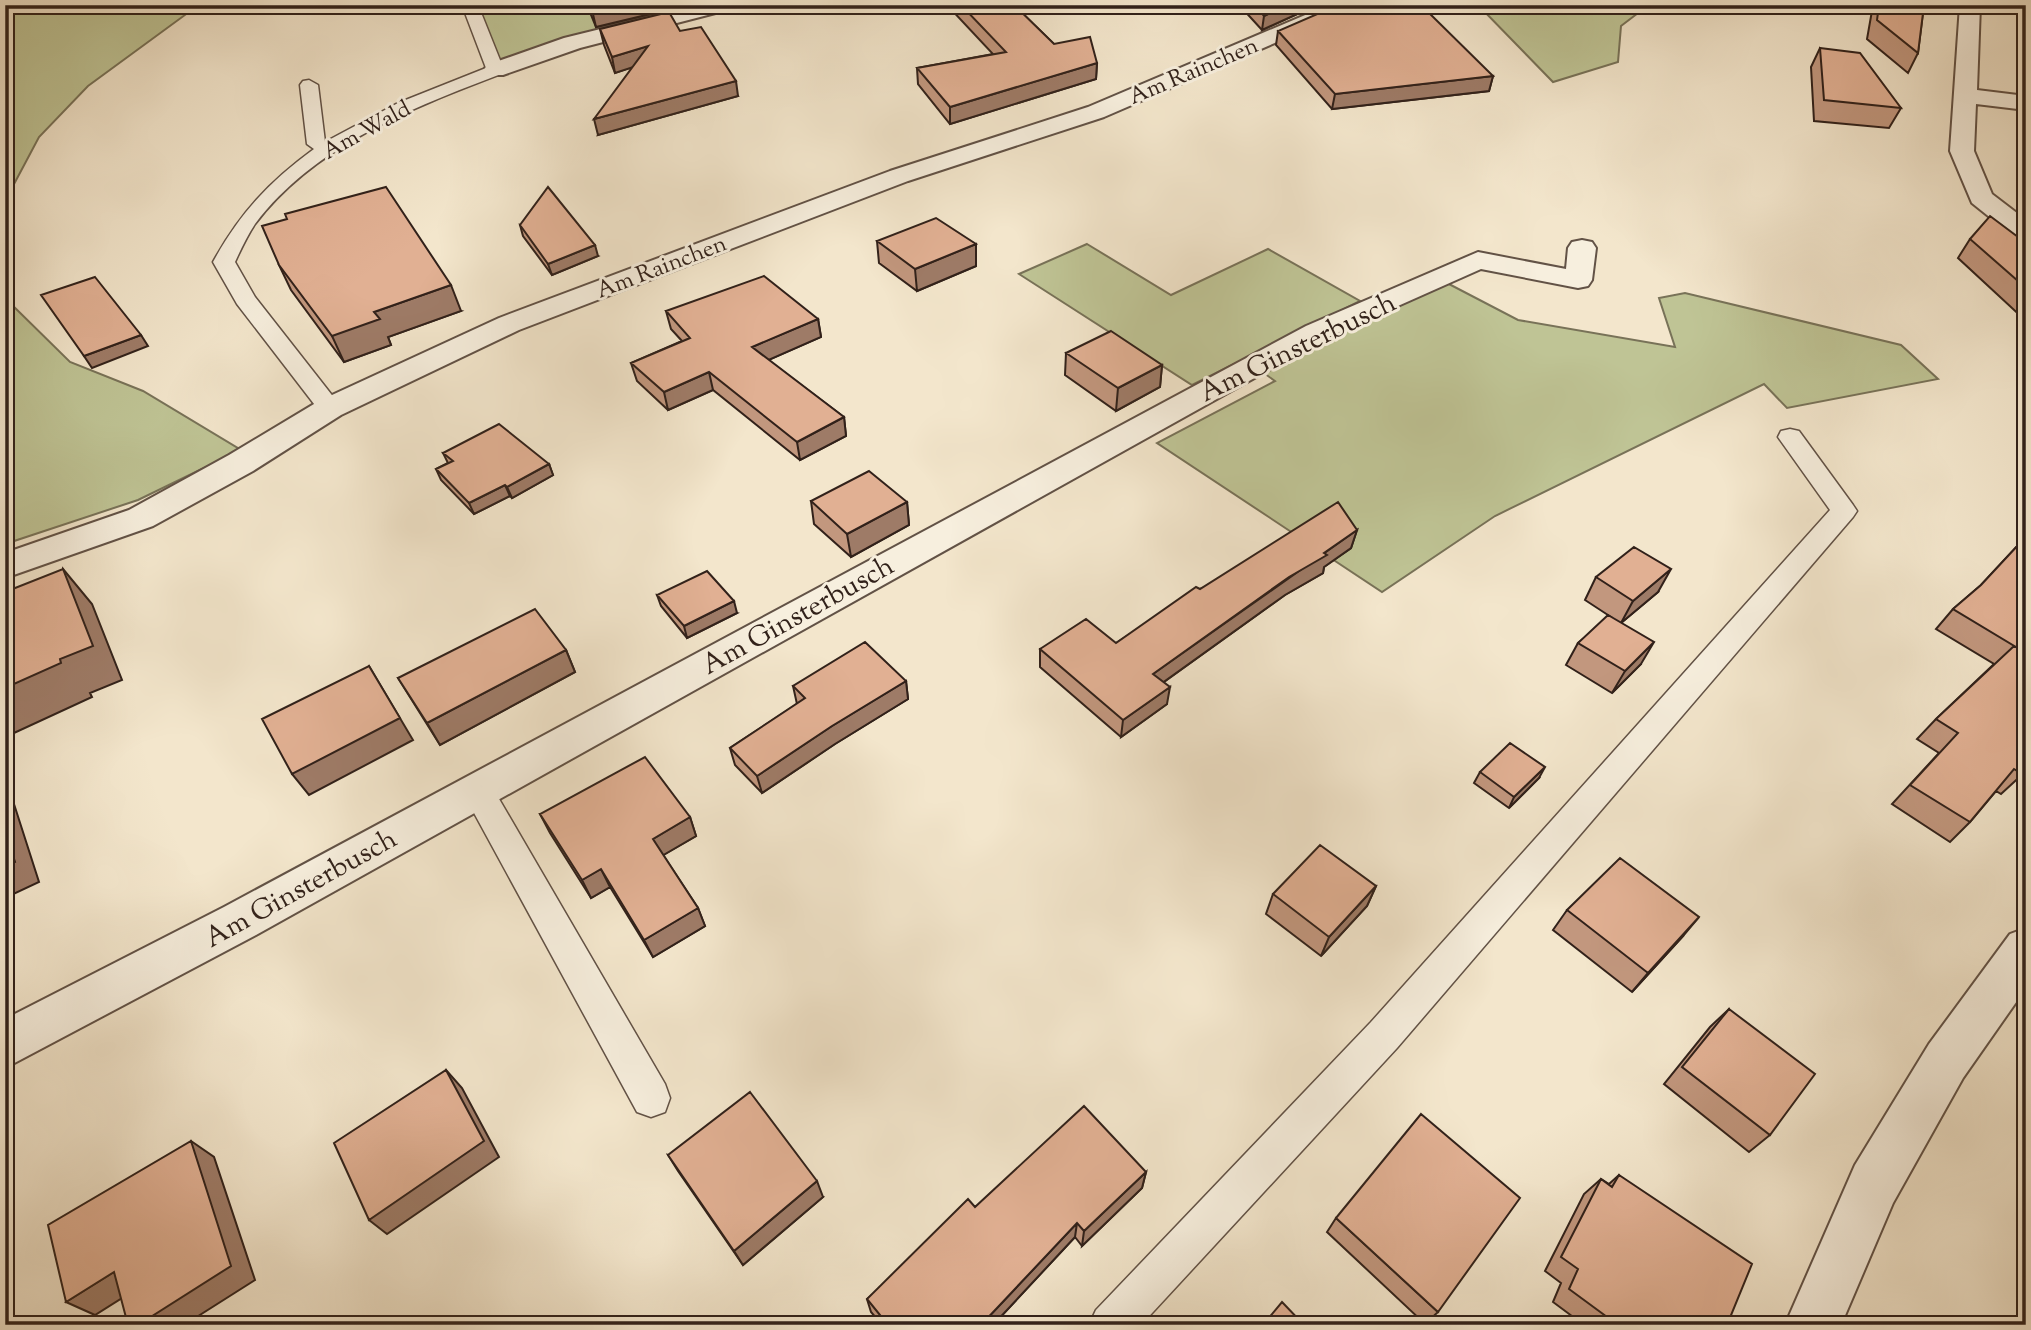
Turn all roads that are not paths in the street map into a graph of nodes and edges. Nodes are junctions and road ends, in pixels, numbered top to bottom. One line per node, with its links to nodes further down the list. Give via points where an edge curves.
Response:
1 (470, 5): 5 (lane)
2 (724, 5): 5 (street, Am Wald, via 572,43)
3 (1970, 5): 7 (street)
4 (1335, 7): 12 (street, Am Rainchen, via 1096,112 899,176 509,324)
5 (495, 70): 12 (lane, Am Wald, via 423,98 320,152 292,173 246,222 224,262 245,299)
6 (310, 85): 9 (lane)
7 (1965, 96): 8 (street); 10 (street, via 1962,150 1981,198)
8 (2026, 103)
9 (316, 144)
10 (2026, 233)
11 (1582, 248): 15 (street, Am Ginsterbusch, via 1578,280 1478,260 1316,332)
12 (330, 408): 14 (street, Am Rainchen, via 141,518)
13 (1790, 437): 19 (lane, via 1844,511 1384,1035)
14 (5, 566)
15 (477, 789): 17 (street, Am Ginsterbusch); 18 (lane)
16 (2026, 949): 20 (street, via 1946,1061 1874,1184)
17 (5, 1045)
18 (651, 1098)
19 (1111, 1325)
20 (1813, 1325)

